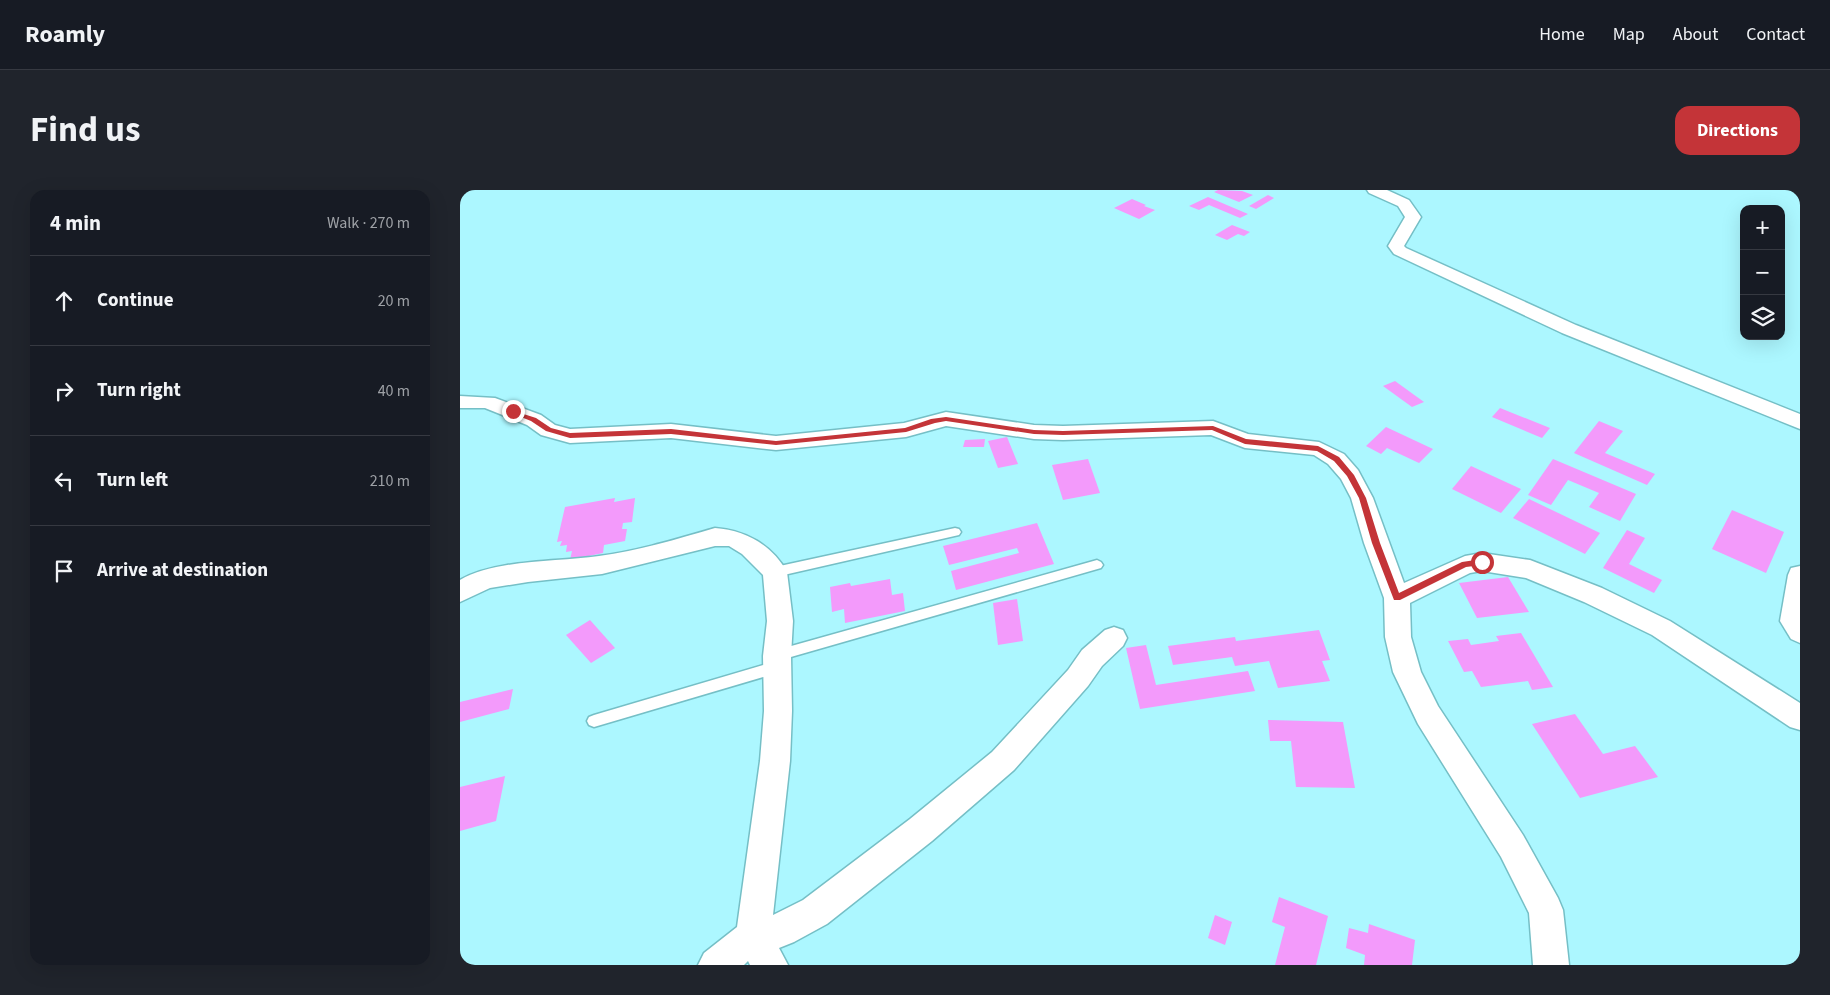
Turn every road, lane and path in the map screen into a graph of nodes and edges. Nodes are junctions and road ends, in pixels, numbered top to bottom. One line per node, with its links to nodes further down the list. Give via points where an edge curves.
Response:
1 (1374, 190): 3 (street, via 1404,203 1413,217 1396,246 1400,251 1569,329)
2 (460, 402): 9 (street, via 488,402 534,420 548,430 570,436 671,431 776,443 906,430 946,419 1063,433 1213,428 1245,441 1308,446 1327,452 1350,475 1362,498)
3 (1800, 422)
4 (955, 532): 6 (lane)
5 (1097, 565): 12 (lane)
6 (775, 572): 8 (street, via 751,548 733,538 715,537 602,565 500,577 473,583); 12 (street, via 780,621)
7 (1800, 575): 10 (street, via 1794,621)
8 (460, 592)
9 (1397, 598): 13 (street, via 1465,564 1482,562 1530,569 1594,595 1661,628); 18 (street, via 1398,637 1407,672 1428,715 1512,846 1546,910)
10 (1800, 632)
11 (1114, 638): 15 (street, via 1092,658 1078,678 1003,760 921,830 793,926)
12 (777, 662): 14 (lane); 15 (street, via 775,761)
13 (1800, 718)
14 (594, 721)
15 (753, 936): 16 (street); 17 (street)
16 (716, 965)
17 (770, 965)
18 (1551, 965)

